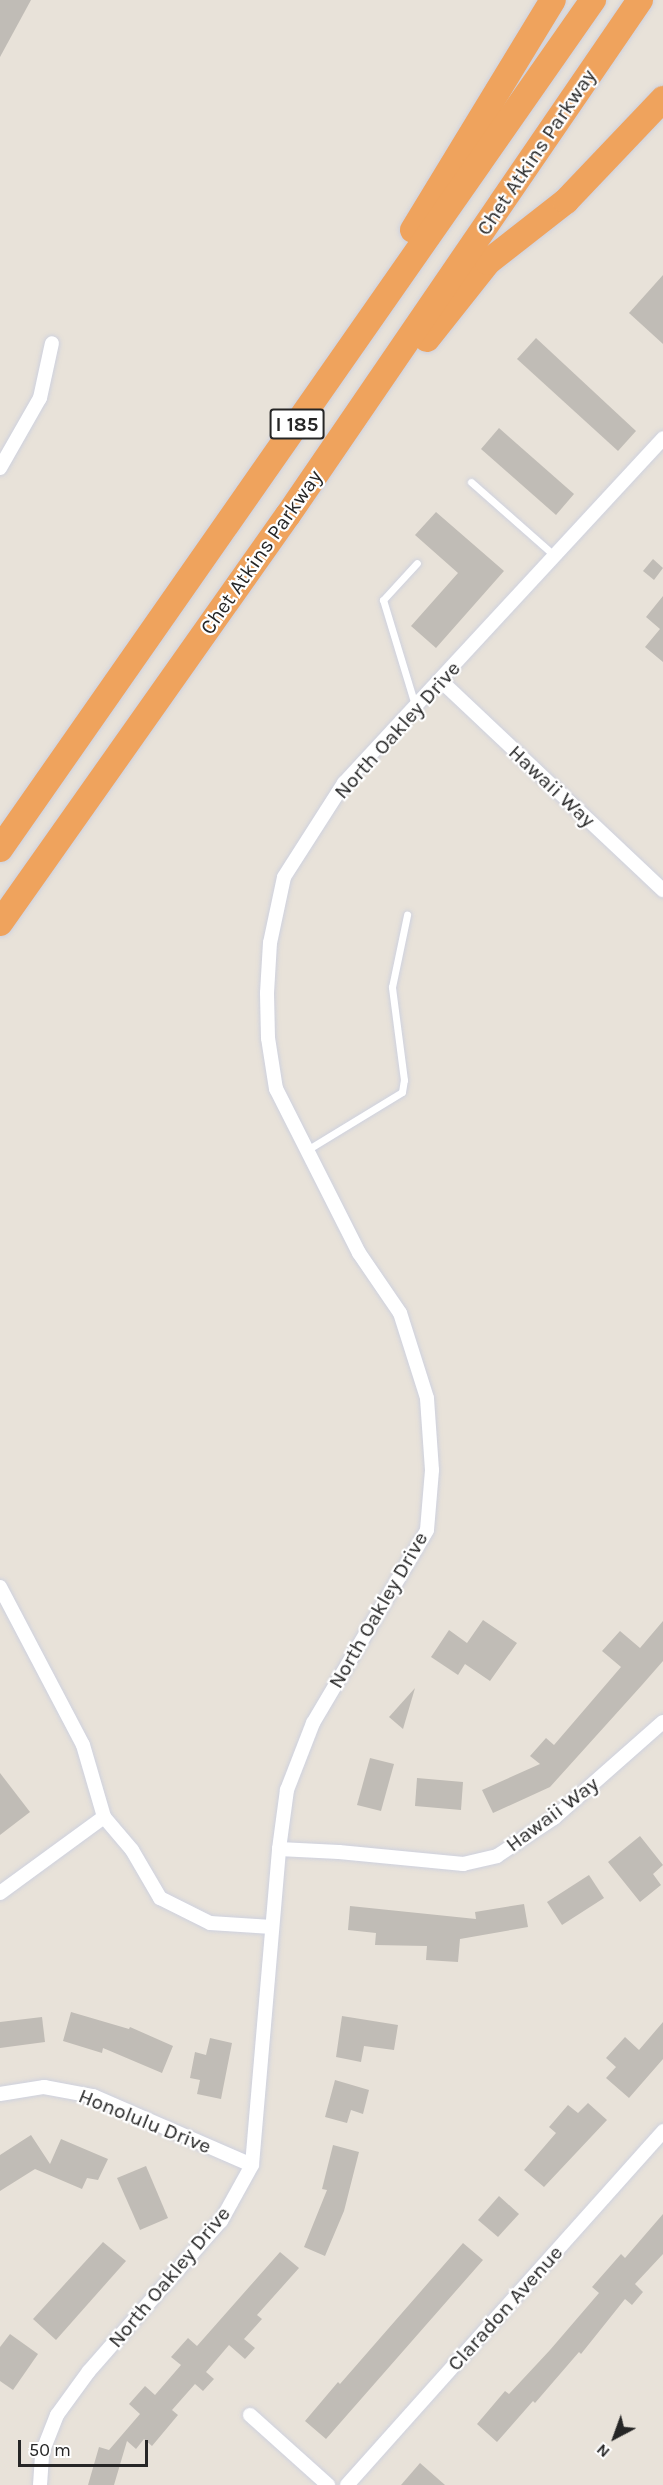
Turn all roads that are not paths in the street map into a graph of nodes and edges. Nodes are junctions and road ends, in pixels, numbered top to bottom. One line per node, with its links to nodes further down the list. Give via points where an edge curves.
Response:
1 (553, 0): 7 (highway)
2 (593, 0): 7 (highway, Chet Atkins Parkway / I 185)
3 (640, 0): 10 (highway, Chet Atkins Parkway / I 185)
4 (663, 99): 10 (highway, via 566,201 488,262)
5 (52, 343): 8 (street, via 40,398)
6 (663, 438): 11 (street, North Oakley Drive)
7 (285, 441): 15 (highway, Chet Atkins Parkway / I 185)
8 (0, 468)
9 (471, 482): 11 (lane)
10 (288, 515): 18 (highway, Chet Atkins Parkway / I 185)
11 (555, 556): 13 (street, North Oakley Drive)
12 (417, 562): 14 (lane, via 383,600)
13 (441, 681): 14 (street, North Oakley Drive); 16 (street, Hawaii Way)
14 (415, 708): 19 (street, North Oakley Drive, via 344,783 284,877 270,944 268,1038 276,1089)
15 (0, 849)
16 (663, 890)
17 (407, 915): 19 (lane, via 392,987 404,1080 402,1092)
18 (0, 923)
19 (307, 1150): 23 (street, North Oakley Drive, via 359,1253 400,1313 427,1398 432,1470 427,1530 313,1723 287,1790)
20 (0, 1587): 22 (street, via 83,1745)
21 (663, 1722): 23 (street, Hawaii Way, via 554,1818 497,1856 463,1864)
22 (104, 1817): 24 (street); 25 (street, via 132,1850 160,1898 210,1923)
23 (279, 1849): 25 (street, North Oakley Drive)
24 (0, 1893)
25 (272, 1927): 28 (street, North Oakley Drive)
26 (0, 2094): 28 (street, Honolulu Drive, via 44,2086 93,2096)
27 (663, 2131): 32 (street, Claradon Avenue)
28 (252, 2166): 30 (street, North Oakley Drive, via 221,2221 89,2372 57,2415 42,2453)
29 (250, 2415): 31 (street)
30 (40, 2485)
31 (328, 2485)
32 (347, 2485)

